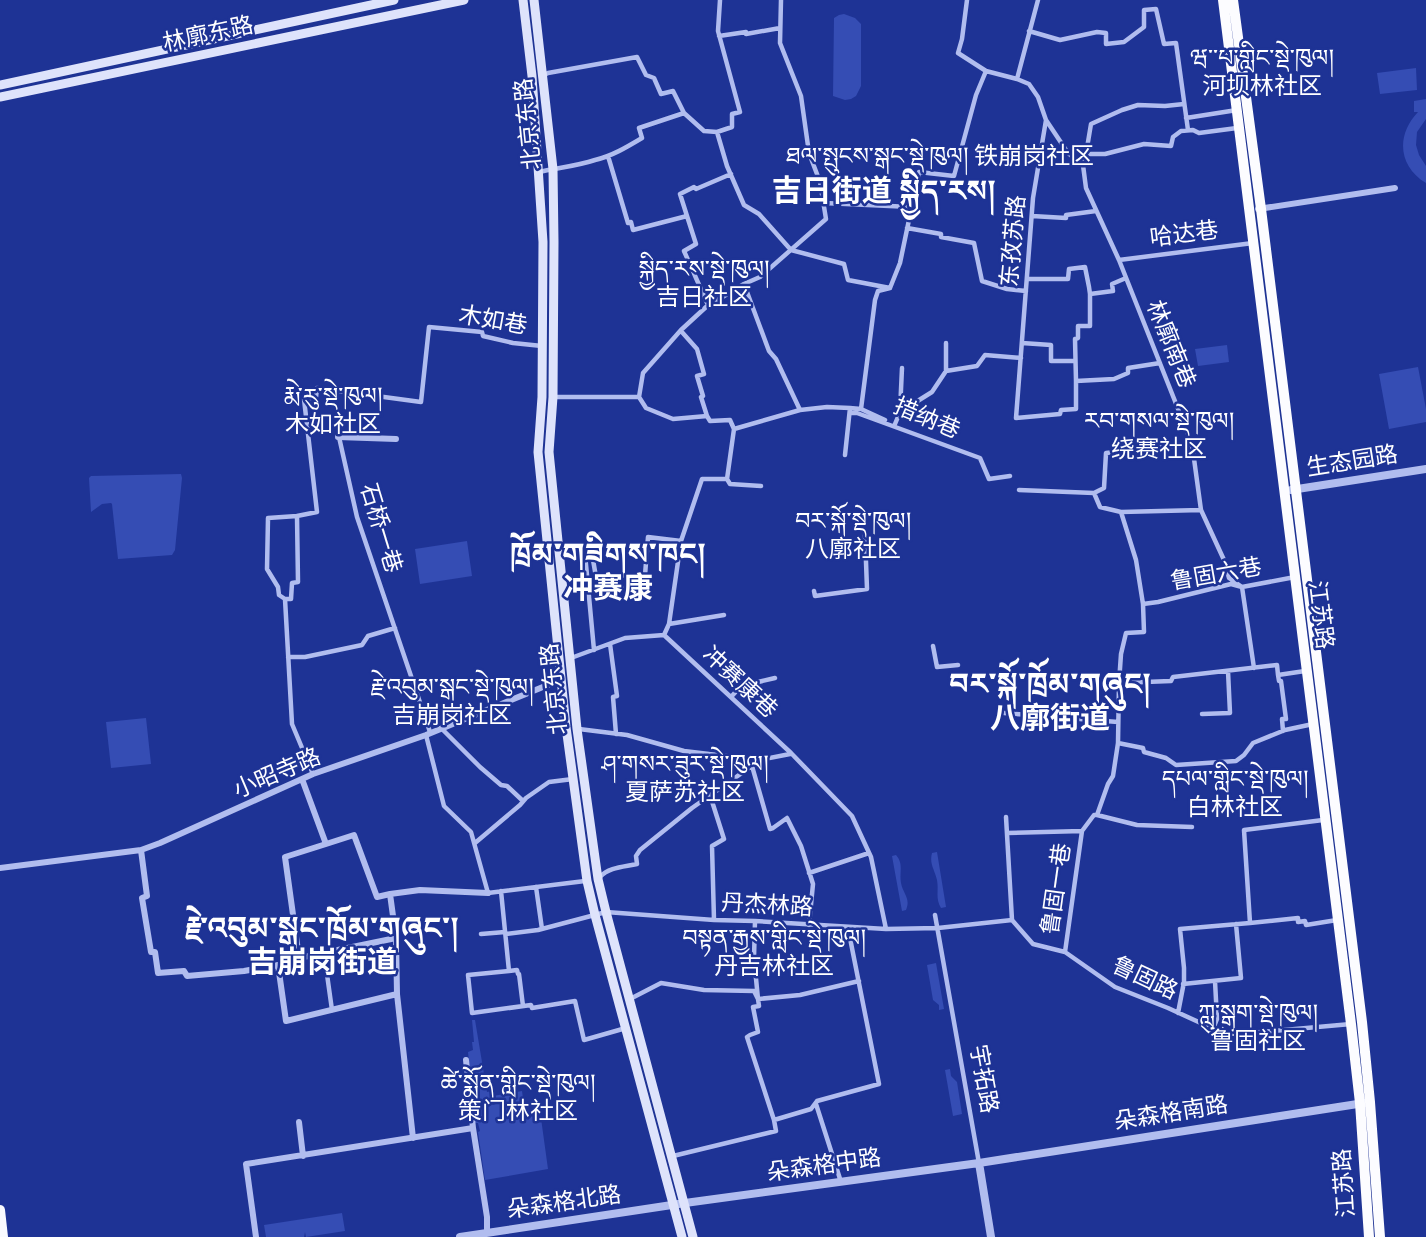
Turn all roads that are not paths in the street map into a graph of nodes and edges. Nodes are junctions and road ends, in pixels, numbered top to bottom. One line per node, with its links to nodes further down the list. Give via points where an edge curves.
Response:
1 (394, 0): 17 (main road, 林廓东路)
2 (464, 0): 18 (main road, 林廓东路)
3 (523, 0): 31 (main road, 北京东路)
4 (534, 0): 15 (main road, 北京东路)
5 (720, 0): 13 (street)
6 (781, 0): 11 (street)
7 (967, 0): 14 (street, via 958,53)
8 (1038, 0): 12 (street)
9 (1223, 0): 20 (highway, 江苏路)
10 (1233, 0): 36 (highway, 江苏路)
11 (780, 28): 13 (street); 34 (street, via 780,43 801,96 809,153)
12 (1029, 31): 16 (street); 19 (street, via 1060,40 1106,33 1106,44 1124,42 1143,27 1144,10 1156,9 1164,44 1176,43)
13 (719, 36): 26 (street, via 740,112 732,114 732,127)
14 (986, 71): 16 (street); 35 (street, via 954,176 919,172)
15 (543, 75): 21 (street, via 636,57 661,94 673,91); 30 (main road, 北京东路)
16 (1017, 79): 23 (street, via 1029,84)
17 (0, 85)
18 (0, 97)
19 (1184, 104): 22 (street); 27 (street, via 1138,105 1091,124)
20 (1237, 110): 22 (street); 24 (highway, 江苏路)
21 (684, 113): 26 (street, via 704,131); 28 (street, via 639,128 642,138)
22 (1186, 118): 25 (street)
23 (1046, 120): 29 (street, via 1068,153); 39 (street, 东孜苏路)
24 (1240, 128): 25 (street); 36 (highway, 江苏路)
25 (1188, 131): 27 (street, via 1173,137 1171,146 1143,144)
26 (717, 132): 32 (street)
27 (1086, 154): 29 (street)
28 (608, 156): 30 (street); 38 (street, via 633,230)
29 (1083, 165): 37 (street, 林廓南巷)
30 (553, 169): 31 (street); 62 (main road, 北京东路)
31 (538, 172): 54 (main road, 北京东路)
32 (731, 174): 38 (street, via 680,194); 42 (street, via 744,205)
33 (1395, 188): 36 (street)
34 (824, 203): 35 (street); 42 (street, via 826,219)
35 (911, 207): 40 (street)
36 (1256, 209): 41 (highway, 江苏路); 81 (highway, 江苏路)
37 (1096, 211): 39 (street, via 1066,218); 43 (street, 林廓南巷)
38 (687, 216): 50 (street, via 696,244 684,251)
39 (1032, 216): 45 (street, 东孜苏路)
40 (907, 228): 47 (street); 48 (street, via 974,243 982,281)
41 (1254, 243): 43 (street, 哈达巷); 81 (highway, 江苏路)
42 (791, 250): 46 (street, via 760,277); 47 (street, via 844,264 848,281)
43 (1119, 260): 44 (street, 林廓南巷)
44 (1126, 278): 49 (street, via 1112,284 1113,291); 57 (street, 林廓南巷)
45 (1027, 279): 48 (street, 东孜苏路); 49 (street, via 1069,279 1069,269 1084,267)
46 (744, 284): 50 (street); 65 (street, via 769,351)
47 (890, 288): 64 (street, via 878,291 875,300)
48 (1026, 291): 53 (street, 东孜苏路)
49 (1090, 294): 56 (street, via 1090,326 1078,326)
50 (708, 305): 51 (street)
51 (681, 331): 63 (street, via 643,373); 68 (street, via 697,349 704,374 697,376)
52 (946, 343): 60 (street)
53 (1022, 343): 55 (street, 东孜苏路); 56 (street, via 1051,345 1051,361)
54 (543, 346): 85 (street, 木如巷, via 513,343 482,332 429,327 421,402 317,388 316,397 304,398 317,512); 110 (main road, 北京东路, via 538,452)
55 (1021, 358): 60 (street, via 985,355 977,366); 61 (street, 东孜苏路, via 1016,418 1076,410)
56 (1075, 361): 61 (street)
57 (1158, 363): 58 (street); 61 (street, via 1128,368 1128,373 1114,379); 73 (street, 林廓南巷)
58 (1138, 366)
59 (902, 368): 67 (street)
60 (946, 371): 67 (street, via 932,392)
61 (1076, 381)
62 (553, 397): 63 (street); 89 (main road, 北京东路, via 549,452)
63 (639, 397): 68 (street, via 646,408 673,419)
64 (860, 409): 66 (street, 措纳巷); 69 (street, 措纳巷)
65 (800, 410): 66 (street); 70 (street)
66 (851, 410): 74 (street); 77 (street, via 980,458 989,479)
67 (900, 412): 69 (street)
68 (708, 416): 70 (street, via 710,421 730,420)
69 (895, 424): 75 (street, 措纳巷)
70 (734, 429): 78 (street)
71 (338, 437): 72 (street); 97 (street, 石桥一巷, via 357,517)
72 (396, 439)
73 (1192, 444): 82 (street, via 1106,453 1104,488); 83 (street, 林廓南巷)
74 (845, 455)
75 (980, 459)
76 (1426, 469): 81 (street, 生态园路)
77 (1010, 476)
78 (727, 479): 79 (street, via 730,484); 87 (street, via 702,479)
79 (761, 486)
80 (1019, 490): 82 (street)
81 (1290, 491): 90 (highway, 江苏路); 184 (highway, 江苏路, via 1360,1009)
82 (1094, 493): 84 (street, via 1100,508)
83 (1201, 510): 84 (street); 91 (street, 林廓南巷, via 1229,578)
84 (1121, 512): 94 (street)
85 (297, 516): 93 (street, via 298,582 292,583 291,599); 93 (street, via 268,517 267,569)
86 (865, 535): 92 (street, via 867,589 815,596)
87 (681, 541): 88 (street, via 648,537 644,588 610,589 608,577 596,577 592,554); 96 (street)
88 (585, 554): 89 (street); 101 (street)
89 (559, 557): 103 (main road, 北京东路)
90 (1295, 577): 91 (street, 鲁固六巷); 106 (highway, 江苏路)
91 (1242, 587): 94 (street, 鲁固六巷, via 1231,584); 105 (street)
92 (814, 590)
93 (285, 599): 102 (street)
94 (1143, 604): 111 (street, 鲁固一巷, via 1144,632 1126,633)
95 (724, 615): 96 (street)
96 (669, 624): 98 (street)
97 (395, 628): 102 (street, via 368,636 362,645); 120 (street, 石桥一巷)
98 (664, 635): 99 (street); 112 (street, 冲赛康巷)
99 (610, 643): 101 (street); 121 (street)
100 (933, 646): 104 (street, via 937,667)
101 (594, 650): 103 (street)
102 (288, 657): 126 (street, via 292,724)
103 (569, 659): 118 (main road, 北京东路)
104 (958, 665)
105 (1254, 668): 107 (street); 108 (street, via 1276,665)
106 (1307, 670): 108 (street); 116 (highway, 江苏路)
107 (1228, 671): 111 (street, via 1173,677 1171,681); 114 (street, via 1230,713)
108 (1278, 674): 119 (street, via 1286,719 1282,719)
109 (775, 678): 112 (street, via 741,686)
110 (560, 680): 117 (street, 小昭寺路); 128 (main road, 北京东路)
111 (1119, 683): 115 (street, 鲁固一巷)
112 (731, 697): 123 (street, 冲赛康巷)
113 (1004, 713): 115 (street)
114 (1202, 714)
115 (1118, 722): 122 (street, 鲁固一巷)
116 (1314, 724): 119 (street); 133 (highway, 江苏路)
117 (441, 728): 120 (street, 小昭寺路); 130 (street)
118 (577, 729): 121 (street); 143 (main road, 北京东路)
119 (1283, 731): 122 (street, via 1253,743 1236,761 1176,765 1143,748)
120 (428, 734): 126 (street, 小昭寺路); 138 (street, 石桥一巷, via 444,806 471,832)
121 (617, 734): 124 (street, via 684,751)
122 (1118, 743): 131 (street, 鲁固一巷, via 1113,776)
123 (791, 753): 124 (street); 140 (street, 冲赛康巷, via 852,816)
124 (759, 760): 125 (street)
125 (751, 766): 129 (street); 142 (street, via 770,829 787,818)
126 (313, 774): 127 (street, 小昭寺路)
127 (302, 779): 137 (street); 139 (street, 小昭寺路)
128 (573, 779): 130 (street, via 550,782); 144 (main road, 北京东路)
129 (710, 795): 143 (street, via 640,850 637,864 610,870); 153 (street, via 724,839 712,846)
130 (523, 801): 138 (street)
131 (1097, 815): 134 (street, via 1137,825); 135 (street, 鲁固一巷)
132 (1006, 817): 136 (street)
133 (1326, 820): 152 (highway, 江苏路); 156 (street, via 1244,830)
134 (1192, 827)
135 (1082, 831): 136 (street); 166 (street, 鲁固一巷)
136 (1007, 833): 154 (street)
137 (326, 844): 148 (street, via 354,835 377,897); 168 (street, via 285,857)
138 (475, 844): 147 (street)
139 (141, 850): 141 (street, 小昭寺路); 169 (street, via 147,896 142,898 158,973 184,971 187,976)
140 (869, 853): 142 (street); 162 (street, 冲赛康巷)
141 (0, 868)
142 (809, 873): 157 (street, via 813,884)
143 (598, 879): 149 (main road, 北京东路)
144 (587, 881): 145 (street); 150 (main road, 北京东路)
145 (536, 887): 146 (street); 161 (street)
146 (501, 891): 147 (street); 163 (street)
147 (488, 893): 148 (street, via 420,890)
148 (390, 894): 165 (street)
149 (606, 912): 150 (street, 丹杰林路); 153 (street, 丹杰林路); 175 (main road, 北京东路)
150 (595, 915): 161 (street, 丹杰林路); 181 (main road, 北京东路)
151 (935, 915): 160 (street, 宇拓路)
152 (1338, 919): 156 (street, via 1306,925 1298,918); 180 (highway, 江苏路)
153 (714, 920): 155 (street, 丹杰林路)
154 (1012, 920): 160 (street); 166 (street, 鲁固路, via 1032,944)
155 (755, 921): 157 (street, 丹杰林路); 176 (street)
156 (1250, 923): 158 (street)
157 (809, 925): 159 (street, 丹杰林路)
158 (1236, 926): 172 (street, via 1241,978); 173 (street, via 1180,929)
159 (848, 927): 162 (street, 丹杰林路); 171 (street)
160 (938, 928): 162 (street, 丹杰林路); 192 (street, 宇拓路)
161 (542, 929): 163 (street, 丹杰林路)
162 (886, 929)
163 (505, 933): 164 (street, 丹杰林路); 170 (street)
164 (481, 934)
165 (396, 938): 167 (street); 174 (street)
166 (1065, 952): 179 (street, 鲁固路, via 1115,987)
167 (324, 953): 168 (street); 178 (street)
168 (299, 958): 169 (street)
169 (278, 965): 178 (street, via 286,1021)
170 (509, 971): 177 (street, via 519,974); 177 (street, via 468,975 472,1013)
171 (859, 981): 176 (street); 185 (street, via 879,1084)
172 (1215, 981): 173 (street); 182 (street, via 1217,1019)
173 (1183, 984): 179 (street)
174 (397, 994): 178 (street); 189 (street)
175 (629, 999): 176 (street, via 661,983 754,991); 191 (main road, 北京东路)
176 (758, 999): 186 (street, via 759,1006 753,1007 758,1032 747,1037)
177 (523, 1006): 181 (street, via 575,1001 584,1040)
178 (332, 1010)
179 (1178, 1013): 182 (street, 鲁固路)
180 (1351, 1024): 182 (street, 鲁固路, via 1227,1035); 184 (highway, 江苏路)
181 (626, 1028): 195 (main road, 北京东路)
182 (1213, 1029)
183 (466, 1060): 188 (street)
184 (1365, 1102): 192 (street, 朵森格南路); 204 (highway, 江苏路); 205 (highway, 江苏路)
185 (816, 1103): 186 (street, via 811,1109); 193 (street)
186 (774, 1120): 191 (street, via 776,1131)
187 (299, 1122): 190 (street)
188 (473, 1128): 189 (street); 197 (street)
189 (413, 1138): 190 (street)
190 (303, 1156): 199 (street, via 246,1164)
191 (672, 1157): 194 (main road, 北京东路)
192 (979, 1163): 193 (street, 朵森格中路); 203 (street, 宇拓路)
193 (841, 1183): 194 (street, 朵森格中路)
194 (685, 1203): 195 (street, 朵森格中路); 202 (main road, 北京东路)
195 (674, 1206): 197 (street, 朵森格北路); 201 (main road, 北京东路)
196 (0, 1210): 198 (main road)
197 (487, 1233): 200 (street, 朵森格北路)
198 (3, 1237)
199 (256, 1237)
200 (460, 1237)
201 (682, 1237)
202 (694, 1237)
203 (991, 1237)
204 (1369, 1237)
205 (1380, 1237)

